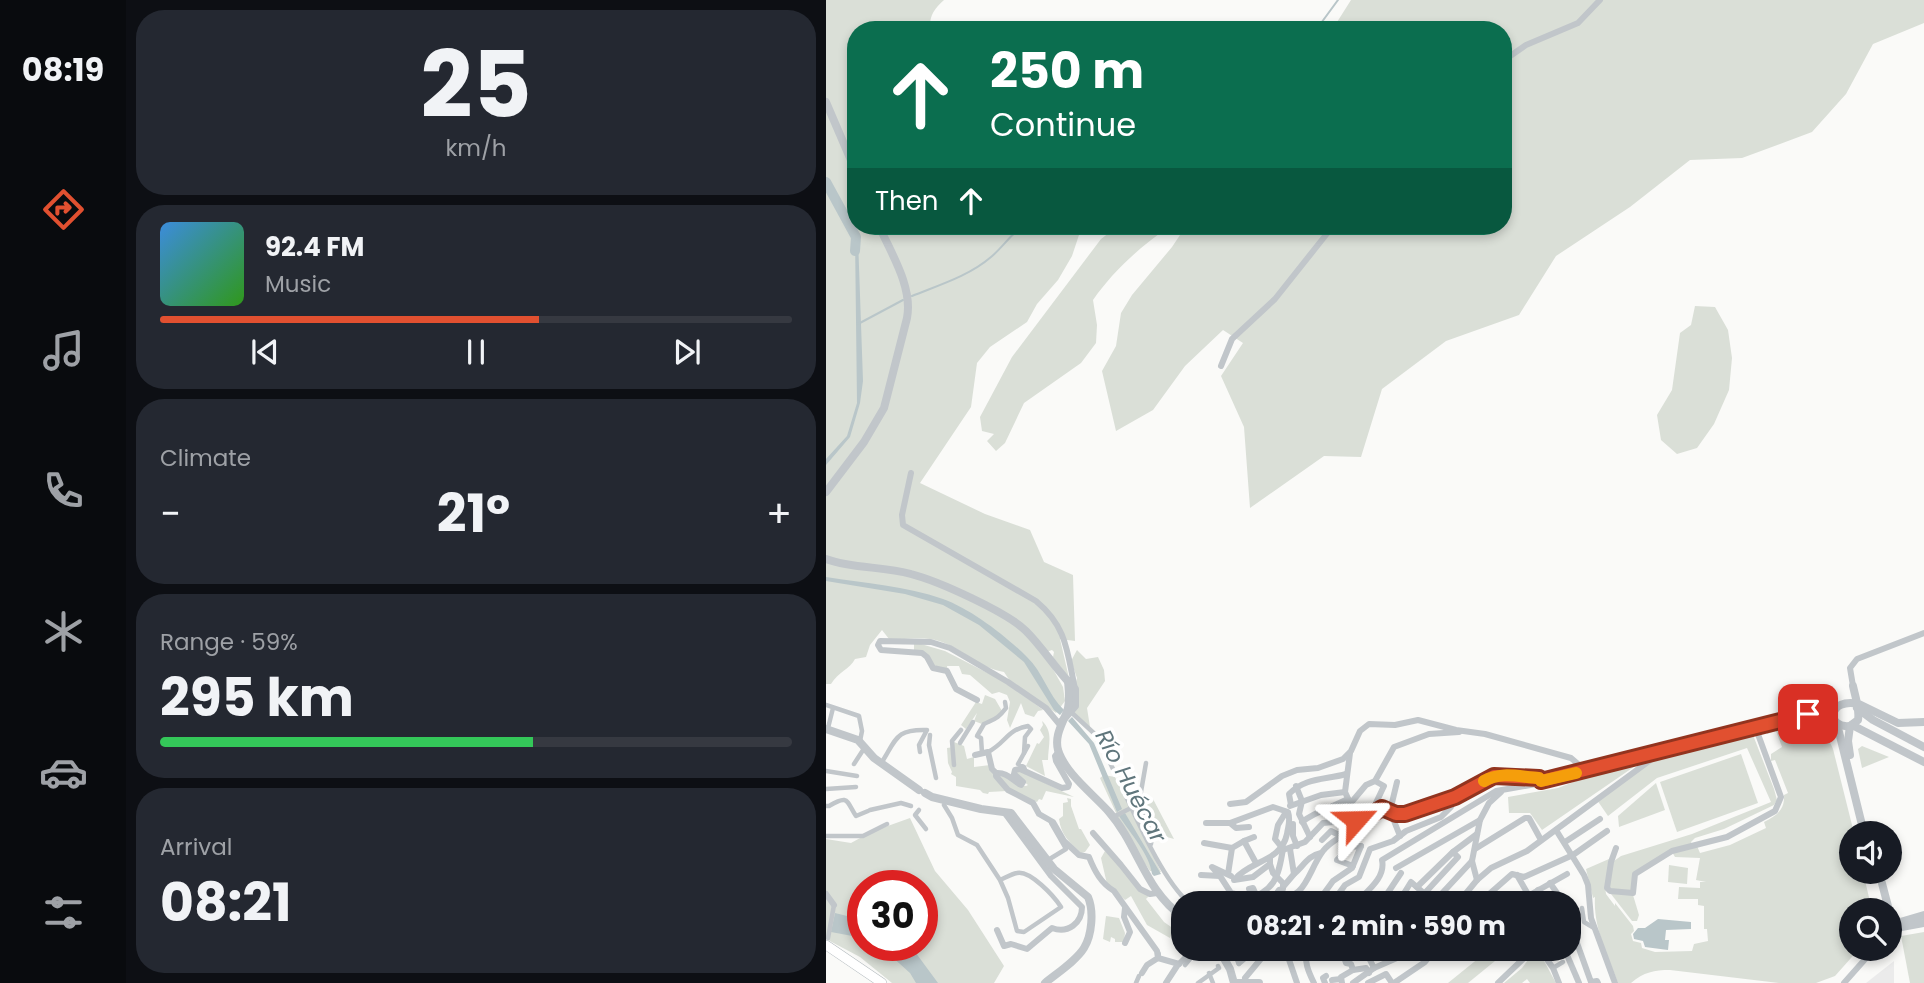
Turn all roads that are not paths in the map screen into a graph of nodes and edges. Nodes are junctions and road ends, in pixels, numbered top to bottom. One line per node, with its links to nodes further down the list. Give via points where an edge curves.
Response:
1 (1600, 0): 2 (street, via 1578,23)
2 (1512, 54)
3 (826, 102): 4 (street)
4 (847, 151)
5 (883, 235): 9 (street, via 905,287 909,310 884,408)
6 (1326, 235): 7 (street, via 1275,299 1232,339)
7 (1221, 366)
8 (911, 473): 14 (street, via 903,525 1051,614 1062,632)
9 (826, 492)
10 (826, 559): 12 (street, via 912,574 1000,613 1028,633)
11 (1924, 633): 13 (street, via 1857,659 1850,668)
12 (1068, 681): 14 (street); 21 (street)
13 (1853, 686): 17 (street)
14 (1075, 689): 21 (street, via 1076,703)
15 (977, 700): 26 (street, via 956,689 947,671 933,667 922,653 881,650 880,641 931,642 950,649 1008,682)
16 (1005, 702): 44 (street, via 1004,711 984,724 977,736)
17 (1852, 704): 19 (street); 25 (street, via 1898,723); 28 (street, via 1858,720); 38 (street)
18 (826, 705): 20 (street)
19 (1836, 707): 22 (street); 24 (street)
20 (833, 708): 29 (street); 34 (street, via 859,716)
21 (1069, 711): 26 (street); 50 (street, via 1098,737)
22 (1817, 713): 24 (street); 27 (street)
23 (973, 722): 35 (street)
24 (1836, 722): 28 (street); 85 (street)
25 (1924, 722)
26 (1061, 723): 40 (street)
27 (1755, 726): 39 (street); 114 (street, via 1781,797 1775,811 1727,837 1672,851 1635,874 1633,893 1606,888)
28 (1851, 726): 32 (street); 37 (street)
29 (827, 729): 34 (street)
30 (961, 730): 49 (street, via 952,741)
31 (1460, 731): 41 (street, via 1418,720 1369,724 1360,731); 52 (street, via 1571,758); 58 (street, via 1429,734 1394,747)
32 (1867, 733): 37 (street, via 1852,737); 45 (street)
33 (930, 735): 57 (street)
34 (861, 743): 46 (street); 47 (street)
35 (960, 743)
36 (1028, 746): 43 (street)
37 (1848, 747): 86 (street)
38 (1924, 747)
39 (1665, 749): 52 (street); 95 (street)
40 (1059, 751): 51 (street, via 1056,761 1068,787); 80 (street, via 1073,773)
41 (1351, 751): 55 (street); 69 (street, via 1329,764 1289,773 1246,802)
42 (920, 752): 46 (street, via 927,730 909,729 901,732)
43 (1024, 752): 44 (street, via 1028,726 1015,729 999,746); 51 (street, via 1018,764)
44 (982, 754): 54 (street)
45 (1924, 762)
46 (881, 763): 76 (street, via 932,797)
47 (854, 764)
48 (1146, 764): 111 (street, via 1139,803 1152,835)
49 (954, 765)
50 (1113, 769)
51 (1025, 770): 54 (street, via 1014,772 1021,785)
52 (1585, 770): 59 (street)
53 (826, 771): 56 (street)
54 (996, 773): 81 (street, via 1008,790)
55 (1346, 774): 61 (street); 67 (street)
56 (857, 776)
57 (936, 778)
58 (1375, 781): 67 (street); 78 (street, via 1384,786)
59 (1541, 781): 63 (street); 66 (street, via 1494,776)
60 (1397, 782): 79 (street)
61 (1296, 786): 68 (street); 71 (street, via 1289,794)
62 (856, 787): 64 (street)
63 (1505, 788): 84 (street); 152 (street, via 1382,860 1381,877)
64 (826, 789)
65 (1124, 792): 74 (street)
66 (1455, 797): 79 (street, via 1405,814); 101 (street, via 1441,817)
67 (1348, 798): 68 (street, via 1321,795); 87 (street, via 1340,805 1315,811); 91 (street)
68 (1302, 801): 71 (street); 87 (street)
69 (1230, 804)
70 (944, 805): 132 (street, via 958,835 977,845)
71 (1291, 805): 77 (street)
72 (826, 806): 73 (street, via 847,800 856,816 901,803)
73 (911, 807)
74 (1129, 809): 80 (street); 111 (street)
75 (919, 810): 93 (street, via 915,815)
76 (1003, 810): 120 (street, via 1013,814); 173 (street, via 1051,876 1082,908 1082,917 1078,924 1052,928 1027,949 1004,946)
77 (1284, 811): 83 (street); 90 (street, via 1269,808); 107 (street)
78 (1375, 811): 79 (street); 91 (street)
79 (1390, 811): 101 (street)
80 (1115, 816): 162 (street)
81 (1050, 818): 120 (street, via 1066,849); 165 (street, via 1063,841 1089,858 1094,872)
82 (1600, 819): 108 (street)
83 (1291, 820): 94 (street); 113 (street)
84 (1480, 820): 98 (street); 153 (street, via 1399,871)
85 (1863, 821)
86 (1863, 821)
87 (1302, 822): 103 (street)
88 (1206, 823): 90 (street)
89 (887, 824): 99 (street, via 863,836)
90 (1230, 824): 92 (street)
91 (1356, 824): 100 (street, via 1356,829); 103 (street, via 1323,823)
92 (1249, 827)
93 (926, 829)
94 (1288, 829): 107 (street); 113 (street)
95 (1556, 830): 105 (street); 108 (street)
96 (1607, 831): 119 (street)
97 (1093, 833): 162 (street, via 1140,889)
98 (1477, 834): 116 (street); 117 (street)
99 (826, 836)
100 (1341, 836): 104 (street, via 1331,831); 118 (street)
101 (1400, 836): 115 (street)
102 (1254, 837): 106 (street)
103 (1310, 837): 113 (street)
104 (1322, 840)
105 (1541, 840): 116 (street, via 1525,818); 133 (street)
106 (1244, 841): 112 (street); 123 (street)
107 (1274, 841): 113 (street)
108 (1565, 842): 119 (street)
109 (1203, 843): 112 (street)
110 (1361, 846): 115 (street); 124 (street); 124 (street, via 1351,847 1336,860)
111 (1151, 847): 142 (street)
112 (1232, 848): 128 (street)
113 (1288, 848): 122 (street); 125 (street); 130 (street)
114 (1616, 848)
115 (1370, 849): 137 (street, via 1360,876)
116 (1475, 849): 121 (street)
117 (1453, 852): 135 (street); 156 (street, via 1458,857)
118 (1321, 853): 125 (street, via 1307,859); 148 (street)
119 (1573, 855): 129 (street, via 1524,877); 172 (street, via 1588,885)
120 (1048, 860): 208 (street, via 1090,902 1089,932 1080,952)
121 (1472, 860): 133 (street); 157 (street)
122 (1270, 861): 123 (street); 130 (street); 131 (street, via 1253,877)
123 (1256, 863): 131 (street)
124 (1353, 866): 149 (street)
125 (1294, 874): 139 (street)
126 (1567, 874): 134 (street)
127 (1201, 875): 128 (street)
128 (1224, 875): 131 (street); 136 (street)
129 (1517, 875): 159 (street, via 1512,874); 160 (street)
130 (1278, 877): 138 (street); 139 (street)
131 (1235, 879): 136 (street)
132 (1000, 880): 132 (street, via 1019,872 1028,875 1061,907 1024,932 1017,931)
133 (1477, 880): 158 (street)
134 (1550, 883): 141 (street); 161 (street)
135 (1414, 884): 154 (street); 155 (street)
136 (1227, 885): 143 (street)
137 (1345, 885): 150 (street); 151 (street)
138 (1269, 886): 145 (street); 146 (street)
139 (1283, 887): 147 (street)
140 (1249, 889): 144 (street)
141 (1538, 890)
142 (1178, 891)
143 (1230, 891)
144 (1255, 891)
145 (1264, 891)
146 (1270, 891)
147 (1279, 891)
148 (1298, 891)
149 (1328, 891)
150 (1330, 891)
151 (1341, 891)
152 (1368, 891)
153 (1388, 891)
154 (1408, 891)
155 (1421, 891)
156 (1427, 891)
157 (1445, 891)
158 (1468, 891)
159 (1493, 891)
160 (1525, 891)
161 (1556, 891)
162 (1157, 893): 166 (street)
163 (826, 894): 164 (street)
164 (833, 908): 175 (street)
165 (1125, 908): 176 (street, via 1130,932); 178 (street)
166 (1171, 908)
167 (1582, 908): 172 (street, via 1584,922)
168 (1924, 915): 169 (street)
169 (1902, 920)
170 (1902, 922): 171 (street)
171 (1924, 923)
172 (1594, 928): 223 (street)
173 (997, 930)
174 (1148, 936): 178 (street, via 1159,949)
175 (828, 938): 207 (main road)
176 (1125, 943)
177 (1581, 954): 206 (street, via 1591,982)
178 (1158, 958): 195 (street); 203 (street)
179 (1184, 961): 195 (street)
180 (1226, 961): 205 (street)
181 (1238, 961): 196 (street)
182 (1242, 961): 196 (street)
183 (1259, 961): 205 (street)
184 (1289, 961): 214 (street)
185 (1306, 961): 215 (street)
186 (1346, 961): 199 (street)
187 (1370, 961): 200 (street)
188 (1392, 961): 200 (street)
189 (1426, 961): 219 (street)
190 (1521, 961): 220 (street)
191 (1548, 961): 198 (street)
192 (1570, 961): 222 (street)
193 (1863, 961): 224 (street)
194 (1563, 962): 198 (street)
195 (1182, 964): 210 (street)
196 (1239, 964): 205 (street)
197 (1218, 966): 201 (street)
198 (1553, 968): 221 (street)
199 (1353, 970): 200 (street); 204 (street, via 1341,977)
200 (1371, 971): 202 (street); 217 (street)
201 (1209, 973): 211 (street); 212 (street)
202 (1387, 974): 218 (street); 219 (street)
203 (1140, 975): 209 (street)
204 (1342, 981): 216 (street)
205 (1241, 982): 213 (street)
206 (1598, 982)
207 (882, 983)
208 (1045, 983)
209 (1136, 983)
210 (1166, 983)
211 (1198, 983)
212 (1213, 983)
213 (1259, 983)
214 (1297, 983)
215 (1314, 983)
216 (1333, 983)
217 (1353, 983)
218 (1368, 983)
219 (1393, 983)
220 (1498, 983)
221 (1559, 983)
222 (1579, 983)
223 (1615, 983)
224 (1844, 983)

